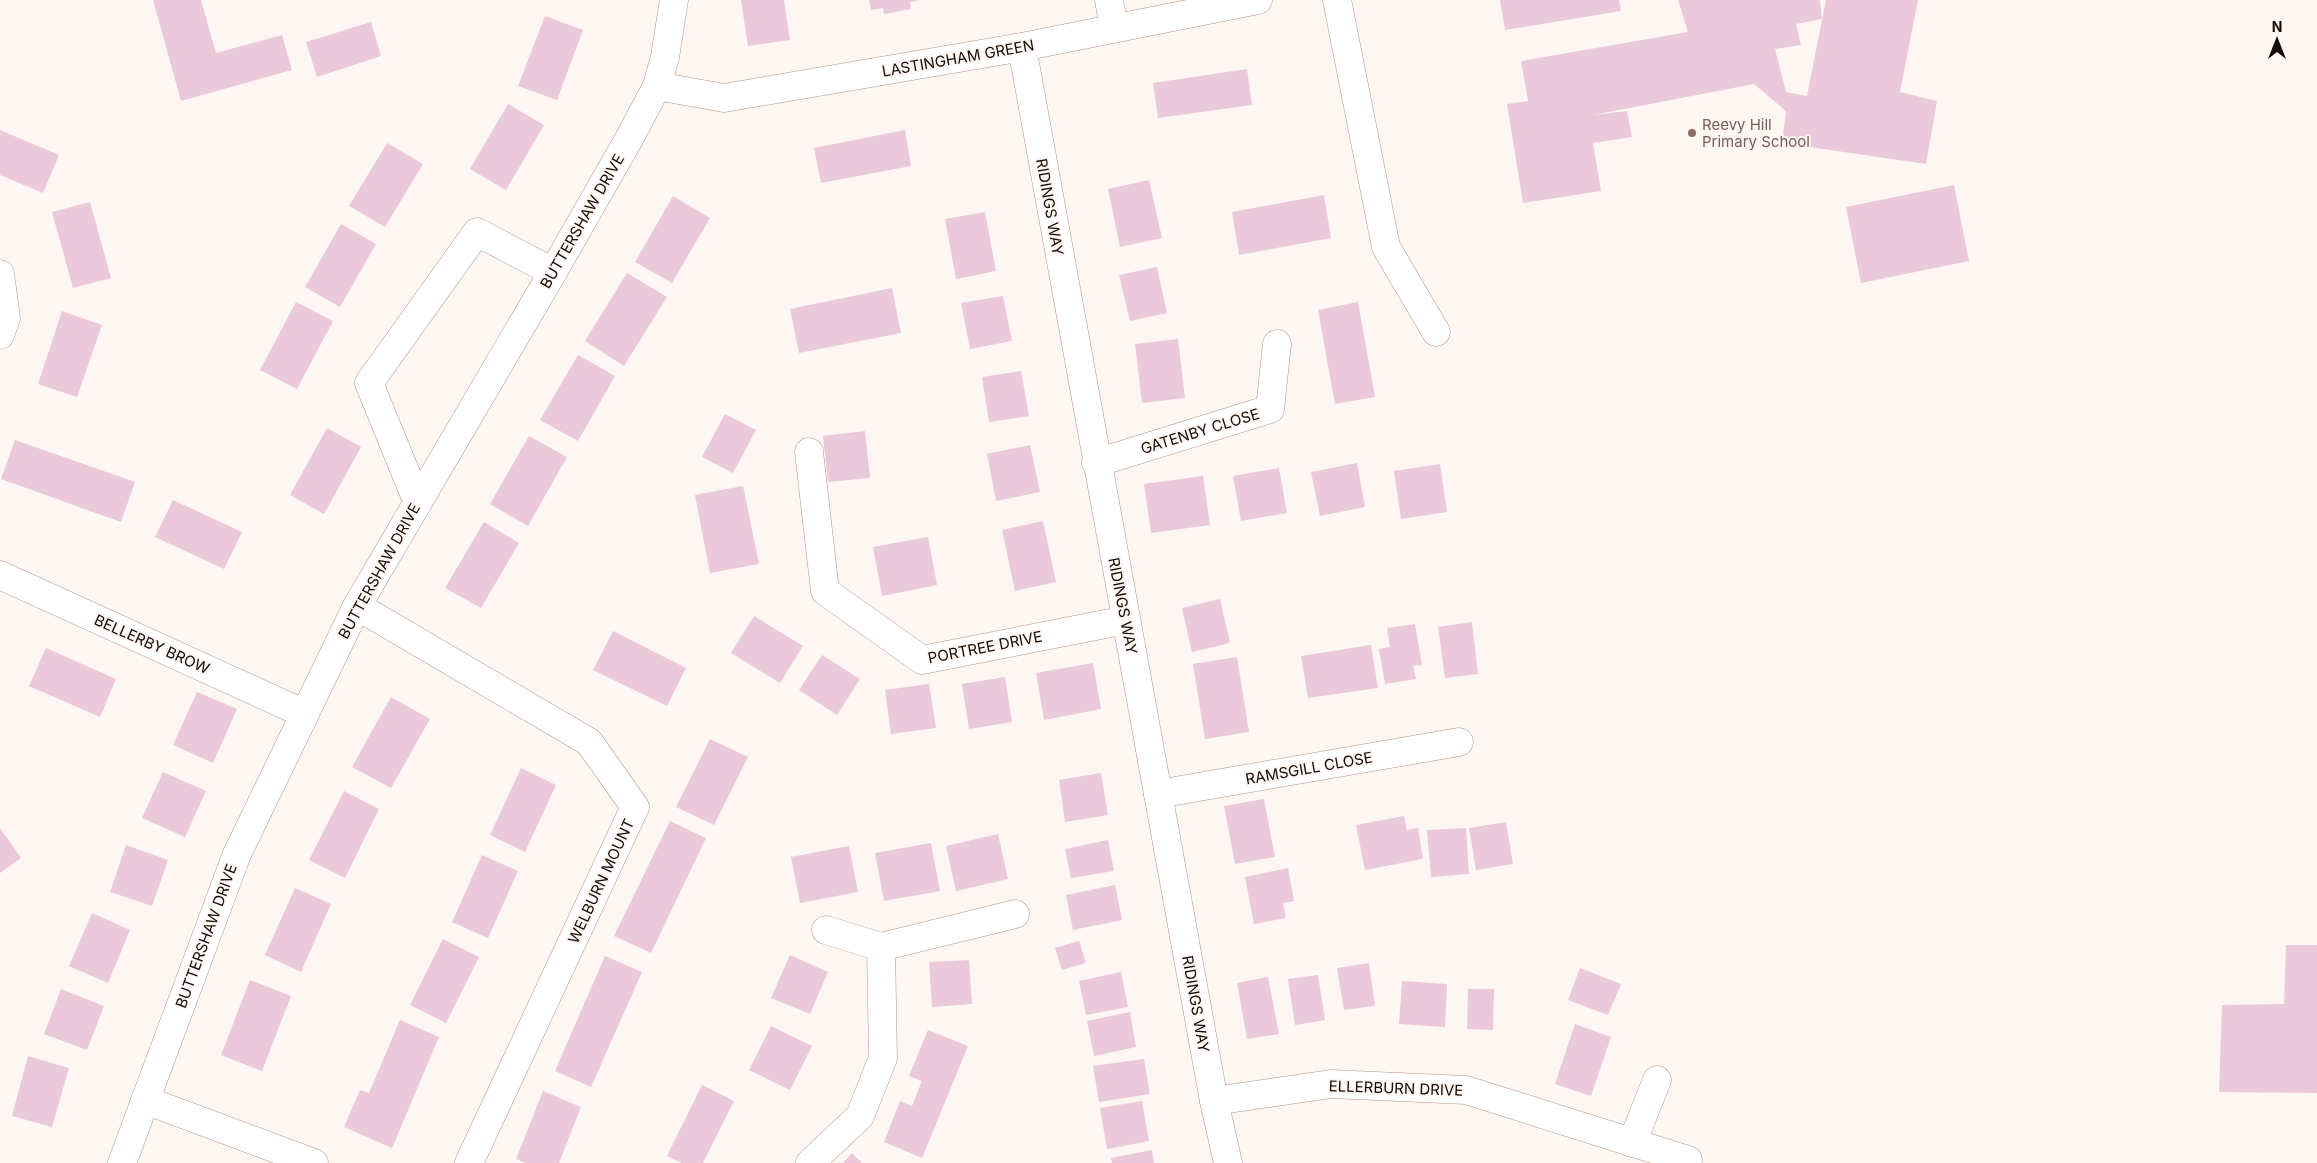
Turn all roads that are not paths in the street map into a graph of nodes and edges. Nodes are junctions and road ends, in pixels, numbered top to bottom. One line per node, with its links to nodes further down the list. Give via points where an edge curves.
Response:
1 (674, 0): 7 (street, BUTTERSHAW DRIVE)
2 (1109, 0): 5 (street)
3 (1258, 0): 5 (street, LASTINGHAM GREEN)
4 (1337, 0): 10 (street, via 1386,248)
5 (1114, 28): 6 (street, LASTINGHAM GREEN)
6 (1022, 47): 7 (street, LASTINGHAM GREEN, via 724,98); 14 (street, RIDINGS WAY)
7 (657, 86): 8 (street, BUTTERSHAW DRIVE)
8 (553, 272): 15 (street, BUTTERSHAW DRIVE); 15 (street, via 477,232 368,383)
9 (0, 274): 11 (street, via 6,318)
10 (1436, 332)
11 (0, 335)
12 (1277, 344): 14 (street, GATENBY CLOSE, via 1270,409)
13 (809, 452): 18 (street, PORTREE DRIVE, via 825,591 922,660)
14 (1096, 463): 18 (street, RIDINGS WAY)
15 (418, 503): 17 (street, BUTTERSHAW DRIVE)
16 (0, 575): 19 (street, BELLERBY BROW)
17 (357, 606): 19 (street, BUTTERSHAW DRIVE); 32 (street, WELBURN MOUNT, via 589,742 635,807)
18 (1126, 620): 21 (street, RIDINGS WAY)
19 (305, 714): 26 (street, BUTTERSHAW DRIVE, via 237,854)
20 (1459, 742): 21 (street, RAMSGILL CLOSE)
21 (1158, 794): 27 (street, RIDINGS WAY)
22 (1014, 914): 24 (street)
23 (826, 930): 24 (street)
24 (881, 947): 33 (street, via 883,1058 860,1116)
25 (1657, 1080): 28 (street)
26 (145, 1100): 30 (street, BUTTERSHAW DRIVE); 31 (street)
27 (1214, 1100): 28 (street, ELLERBURN DRIVE, via 1331,1084 1466,1090); 34 (street, RIDINGS WAY)
28 (1632, 1142): 29 (street, ELLERBURN DRIVE)
29 (1688, 1160)
30 (122, 1163)
31 (314, 1163)
32 (469, 1163)
33 (810, 1163)
34 (1228, 1163)

